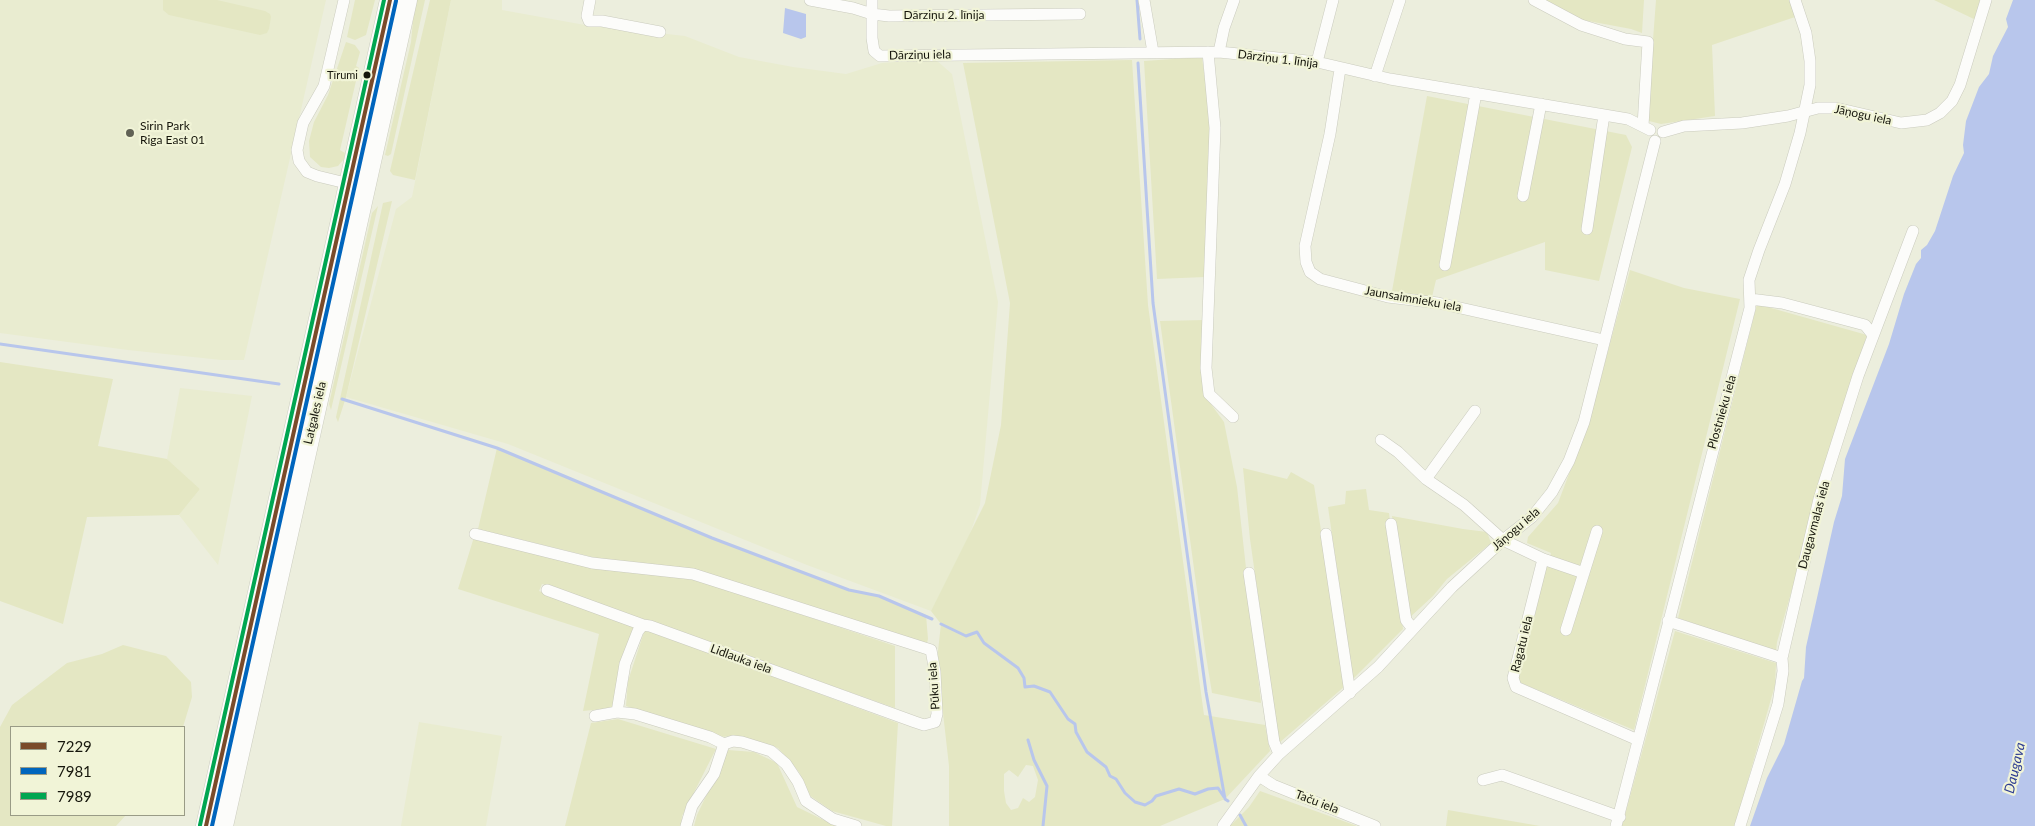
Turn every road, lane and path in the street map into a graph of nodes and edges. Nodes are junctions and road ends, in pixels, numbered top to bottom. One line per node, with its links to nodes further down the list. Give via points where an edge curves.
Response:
1 (344, 0): 28 (street, via 324,86 303,123 298,150 299,161 307,172)
2 (390, 0): 28 (highway, Latgales iela)
3 (407, 0): 28 (highway, Latgales iela)
4 (590, 0): 16 (street, via 588,21)
5 (810, 0): 14 (street, Dārziņu 2. līnija)
6 (872, 0): 14 (street, Dārziņu iela)
7 (1144, 0): 17 (street)
8 (1234, 0): 18 (street)
9 (1333, 0): 20 (street)
10 (1400, 0): 22 (street)
11 (1534, 0): 27 (street, via 1582,25 1625,39 1648,42)
12 (1795, 0): 25 (street, Plostnieku iela, via 1806,33 1810,61 1810,85)
13 (1986, 0): 25 (street, Jāņogu iela, via 1960,85 1952,101 1940,113 1919,122 1901,123 1836,108)
14 (872, 14): 15 (street, Dārziņu 2. līnija); 19 (street, Dārziņu iela, via 874,52 880,56)
15 (1080, 14)
16 (660, 32)
17 (1153, 52): 18 (street, Dārziņu 1. līnija); 19 (street, Dārziņu 1. līnija)
18 (1214, 52): 20 (street, Dārziņu 1. līnija); 37 (street, via 1215,128 1206,368 1209,394)
19 (958, 54)
20 (1317, 62): 21 (street, Dārziņu 1. līnija)
21 (1340, 69): 22 (street, Dārziņu 1. līnija); 35 (street, Jaunsaimnieku iela, via 1330,134 1305,246 1310,272 1320,279 1388,297 1438,303)
22 (1375, 76): 23 (street, Dārziņu 1. līnija)
23 (1476, 93): 24 (street, Dārziņu 1. līnija); 32 (street)
24 (1541, 104): 26 (street, Dārziņu 1. līnija); 29 (street)
25 (1804, 112): 27 (street, Jāņogu iela, via 1742,123 1684,126 1663,132 1656,127); 33 (street, Plostnieku iela, via 1784,184 1749,280)
26 (1604, 115): 27 (street, Dārziņu 1. līnija, via 1628,119); 30 (street)
27 (1650, 132): 35 (street, Jāņogu iela)
28 (358, 185): 64 (highway, Latgales iela); 65 (highway, Latgales iela)
29 (1523, 196)
30 (1587, 229)
31 (1913, 230): 34 (street, Daugavmalas iela)
32 (1445, 265)
33 (1750, 298): 34 (street, via 1865,324); 49 (street, Plostnieku iela, via 1737,360)
34 (1873, 335): 53 (street, Daugavmalas iela, via 1819,499)
35 (1604, 340): 44 (street, Jāņogu iela, via 1584,422 1569,461 1542,506)
36 (1475, 412): 39 (street)
37 (1233, 417)
38 (1381, 440): 39 (street)
39 (1426, 479): 44 (street, via 1464,505)
40 (1391, 524): 51 (street, via 1406,620)
41 (1597, 531): 47 (street)
42 (474, 534): 57 (street, Pūku iela, via 592,563 693,574 931,650)
43 (1326, 534): 54 (street)
44 (1503, 540): 45 (street); 51 (street, Jāņogu iela)
45 (1543, 559): 47 (street); 58 (street, Ragatu iela, via 1513,678 1516,686)
46 (1249, 573): 60 (street, via 1274,742)
47 (1584, 573): 52 (street)
48 (547, 590): 50 (street, Lidlauka iela)
49 (1668, 621): 53 (street); 58 (street, Plostnieku iela)
50 (643, 625): 55 (street, via 625,664); 57 (street, Lidlauka iela, via 915,722)
51 (1413, 629): 54 (street, Jāņogu iela)
52 (1566, 630)
53 (1782, 658): 70 (street, Daugavmalas iela, via 1778,704)
54 (1350, 693): 60 (street, Jāņogu iela)
55 (617, 712): 56 (street); 59 (street, via 635,714)
56 (594, 716)
57 (935, 722)
58 (1638, 740): 63 (street, Plostnieku iela)
59 (724, 744): 66 (street, via 714,774 692,806); 67 (street, via 742,742 771,751 786,764 806,801 833,819)
60 (1279, 754): 61 (street, Jāņogu iela)
61 (1259, 776): 68 (street, Jāņogu iela); 69 (street, Taču iela, via 1273,785)
62 (1482, 780): 63 (street, via 1502,775)
63 (1618, 821)
64 (206, 826)
65 (223, 826)
66 (686, 826)
67 (856, 826)
68 (1222, 826)
69 (1375, 826)
70 (1740, 826)

